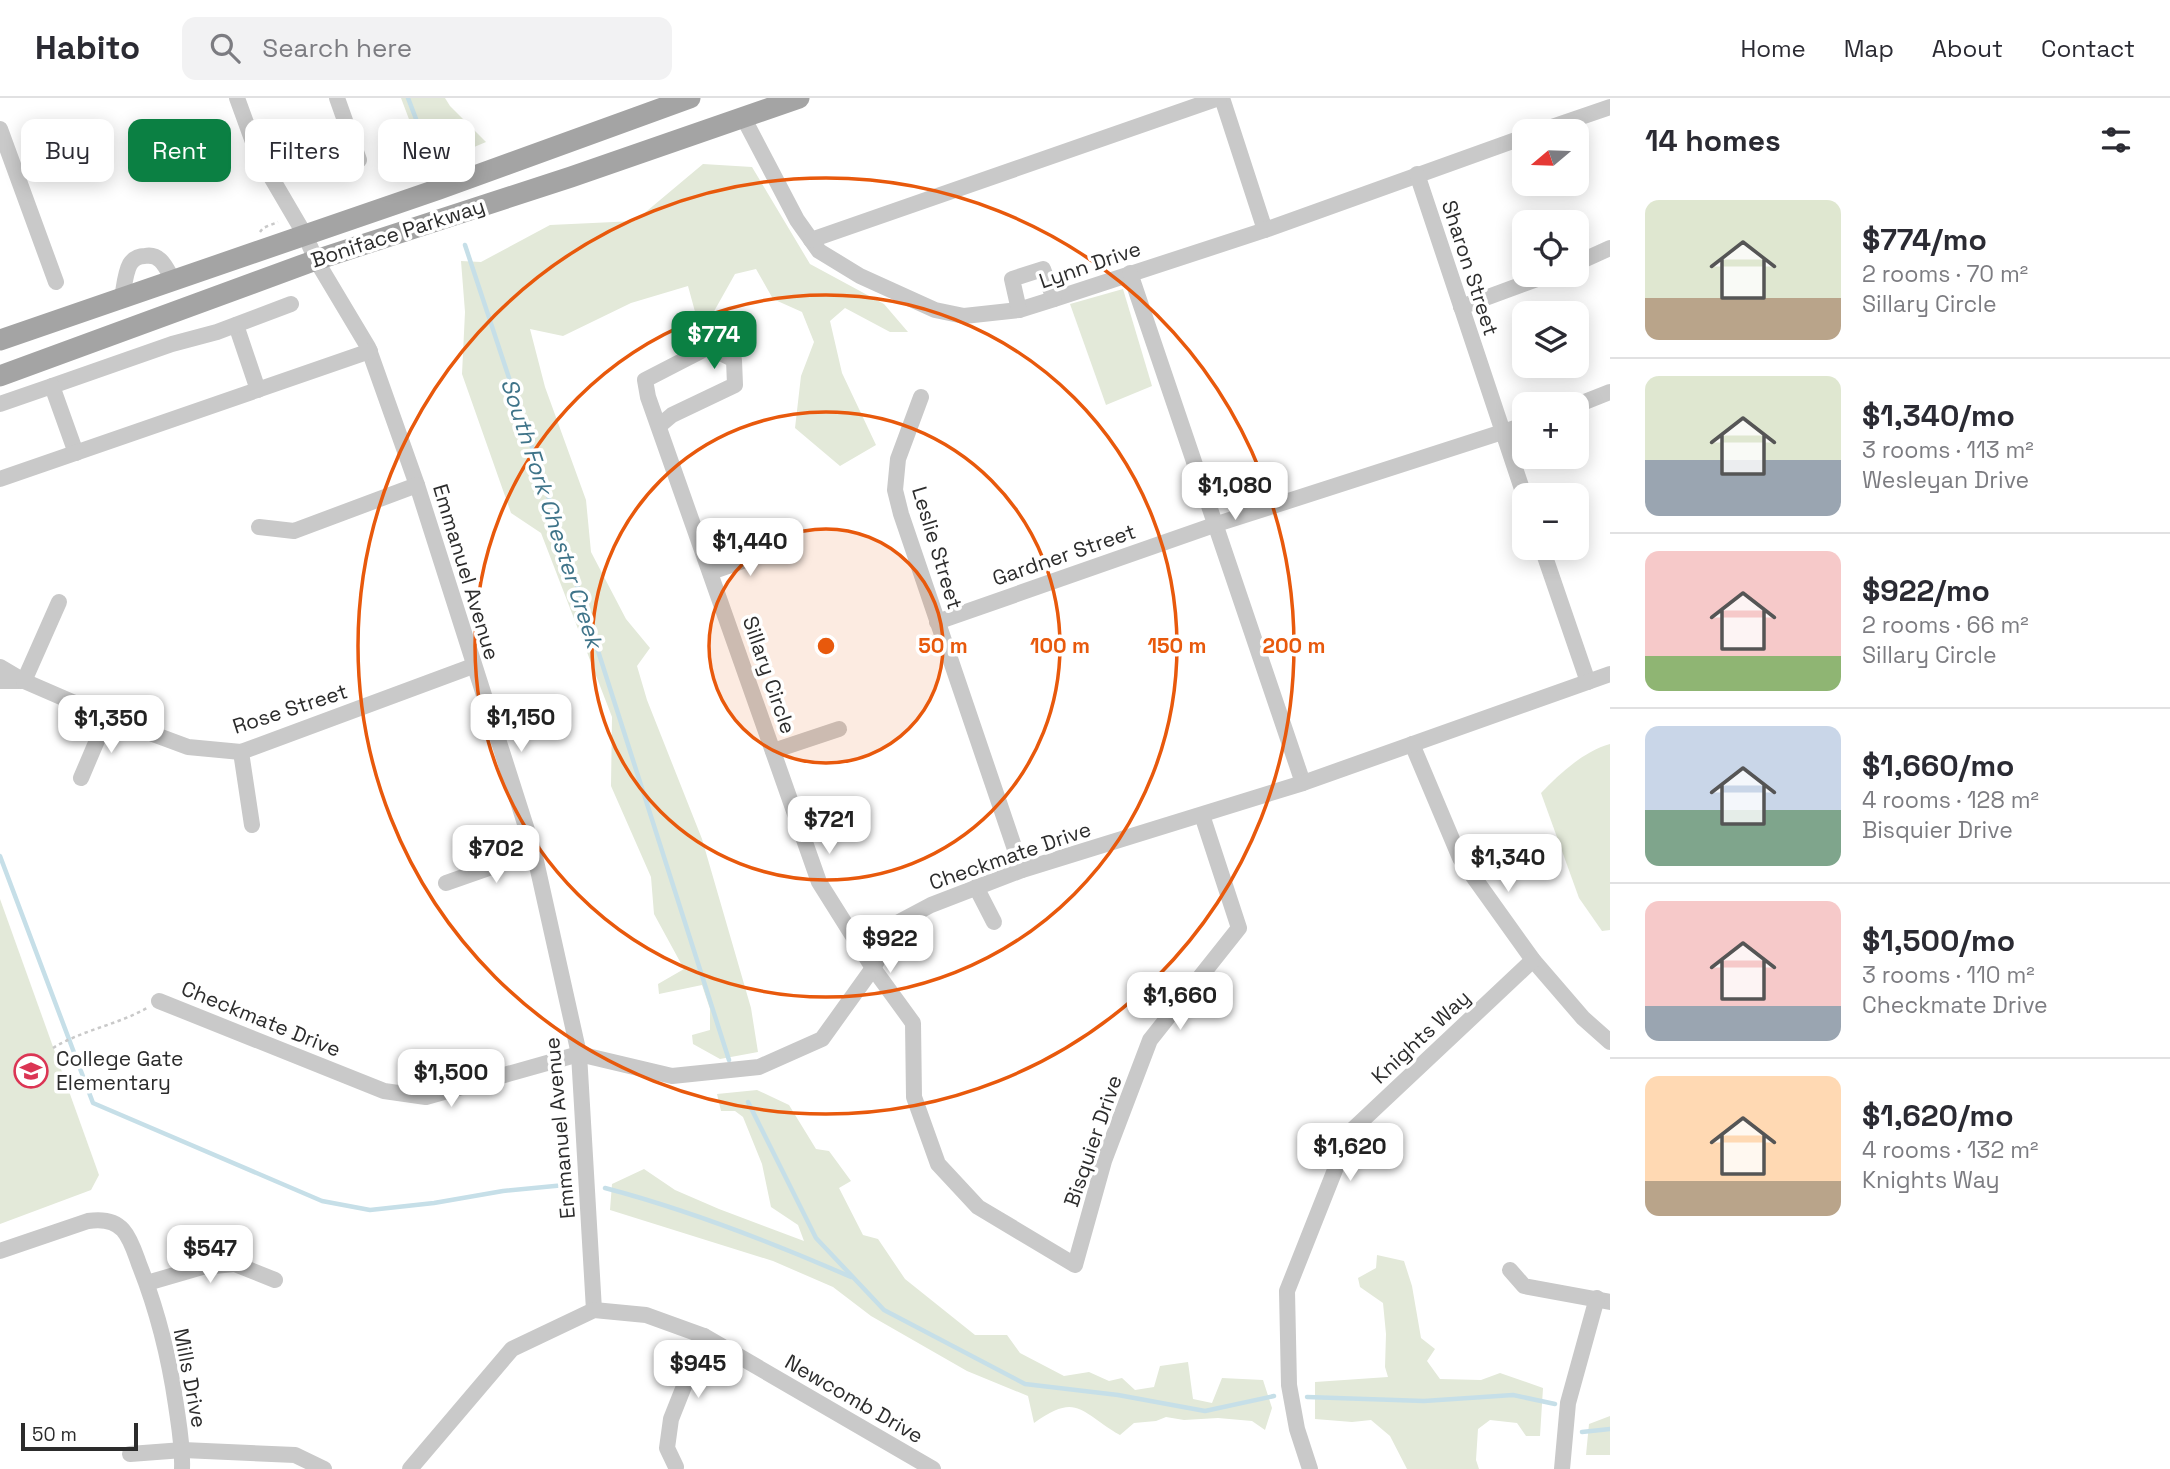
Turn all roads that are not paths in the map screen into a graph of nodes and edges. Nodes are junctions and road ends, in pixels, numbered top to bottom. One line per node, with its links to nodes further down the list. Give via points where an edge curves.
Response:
1 (237, 98): 16 (street, Emmanuel Avenue, via 257,153)
2 (337, 98): 9 (street)
3 (690, 98): 16 (main road, Boniface Parkway)
4 (799, 98): 8 (main road, Boniface Parkway)
5 (1220, 98): 15 (street); 17 (street)
6 (1587, 106): 7 (street); 10 (street)
7 (1610, 107)
8 (743, 117): 17 (street, Lynn Drive); 20 (main road, Boniface Parkway)
9 (344, 119)
10 (1563, 119)
11 (0, 129): 13 (street)
12 (1512, 141): 14 (street, Lynn Drive)
13 (7, 171): 23 (street)
14 (1417, 174): 15 (street, Lynn Drive); 28 (street, Sharon Street)
15 (1265, 230): 21 (street, Lynn Drive)
16 (305, 235): 20 (street, Emmanuel Avenue); 22 (main road, Boniface Parkway)
17 (811, 240): 29 (street, Lynn Drive, via 819,251 860,276 935,310 964,316)
18 (1610, 248): 19 (street)
19 (1589, 258)
20 (316, 260): 32 (street, Emmanuel Avenue); 33 (main road, Boniface Parkway)
21 (1130, 273): 26 (street, Lynn Drive); 47 (street)
22 (173, 280): 25 (main road, Boniface Parkway); 25 (street, via 157,256 139,256 128,266)
23 (56, 282)
24 (1515, 287): 28 (street)
25 (122, 298): 31 (main road, Boniface Parkway)
26 (1054, 299): 29 (street, Lynn Drive); 29 (street, via 1043,269 1033,272 1012,279)
27 (291, 304): 30 (street)
28 (1461, 307): 42 (street, Sharon Street)
29 (1019, 310)
30 (236, 325): 34 (street); 35 (street)
31 (0, 340)
32 (370, 351): 35 (street); 46 (street, Emmanuel Avenue)
33 (0, 376)
34 (52, 386): 39 (street); 43 (street)
35 (258, 390): 43 (street)
36 (1610, 392): 38 (street)
37 (921, 397): 53 (street, Leslie Street, via 898,459 895,490)
38 (1589, 400)
39 (0, 404)
40 (659, 426): 40 (street, Sillary Circle, via 645,380 709,347 734,360 735,385 672,415); 51 (street, Sillary Circle)
41 (1512, 430): 42 (street, Gardner Street)
42 (1503, 433): 45 (street, Sharon Street); 47 (street, Gardner Street)
43 (76, 453): 44 (street)
44 (0, 479)
45 (1520, 483)
46 (416, 485): 48 (street, via 294,531); 54 (street, Emmanuel Avenue)
47 (1217, 524): 53 (street, Gardner Street); 66 (street)
48 (259, 527)
49 (777, 548): 51 (street)
50 (1546, 560): 59 (street)
51 (711, 572): 63 (street, Sillary Circle)
52 (59, 602): 58 (street)
53 (937, 622): 70 (street, Leslie Street)
54 (473, 666): 64 (street, Rose Street); 69 (street, Emmanuel Avenue)
55 (0, 667): 58 (street)
56 (1610, 674): 59 (street, Checkmate Drive)
57 (0, 681): 58 (street, Rose Street)
58 (24, 681): 60 (street, Rose Street)
59 (1588, 682): 62 (street, Checkmate Drive)
60 (107, 717): 64 (street, Rose Street, via 188,747); 65 (street)
61 (839, 729): 63 (street, Sillary Circle)
62 (1412, 744): 66 (street, Checkmate Drive); 74 (street, via 1460,858)
63 (773, 751): 75 (street, Sillary Circle, via 819,882)
64 (241, 752): 68 (street)
65 (82, 778)
66 (1303, 783): 67 (street, Checkmate Drive)
67 (1202, 815): 70 (street, Checkmate Drive); 80 (street, Bisquier Drive, via 1239,928 1150,1041 1104,1161)
68 (252, 825)
69 (534, 852): 71 (street); 78 (street, Emmanuel Avenue)
70 (1021, 870): 72 (street, Checkmate Drive)
71 (446, 883)
72 (976, 887): 73 (street); 75 (street, Checkmate Drive, via 899,922)
73 (994, 922)
74 (1533, 960): 77 (street); 94 (street, Knights Way, via 1350,1132 1287,1291 1289,1385)
75 (873, 968): 78 (street, Checkmate Drive, via 822,1038 759,1067 672,1076); 80 (street, Sillary Circle, via 914,1023 914,1097 937,1164 978,1207)
76 (159, 1001): 78 (street, Checkmate Drive, via 384,1091 426,1097)
77 (1610, 1042)
78 (579, 1054): 85 (street, Emmanuel Avenue)
79 (0, 1251): 83 (street, Mills Drive, via 88,1221 114,1222 131,1242)
80 (1074, 1265)
81 (1510, 1270): 84 (street, via 1524,1286)
82 (275, 1280): 83 (street, via 235,1264)
83 (147, 1283): 87 (street, Mills Drive, via 170,1364)
84 (1604, 1300): 95 (street, via 1568,1403)
85 (594, 1310): 86 (street, Newcomb Drive, via 646,1315); 92 (street, via 512,1349)
86 (704, 1336): 89 (street, via 671,1419 667,1448); 93 (street, Newcomb Drive)
87 (183, 1450): 88 (street); 90 (street, Mills Drive); 91 (street, via 295,1455)
88 (130, 1454)
89 (677, 1467)
90 (182, 1469)
91 (324, 1469)
92 (410, 1469)
93 (933, 1469)
94 (1310, 1469)
95 (1562, 1469)

